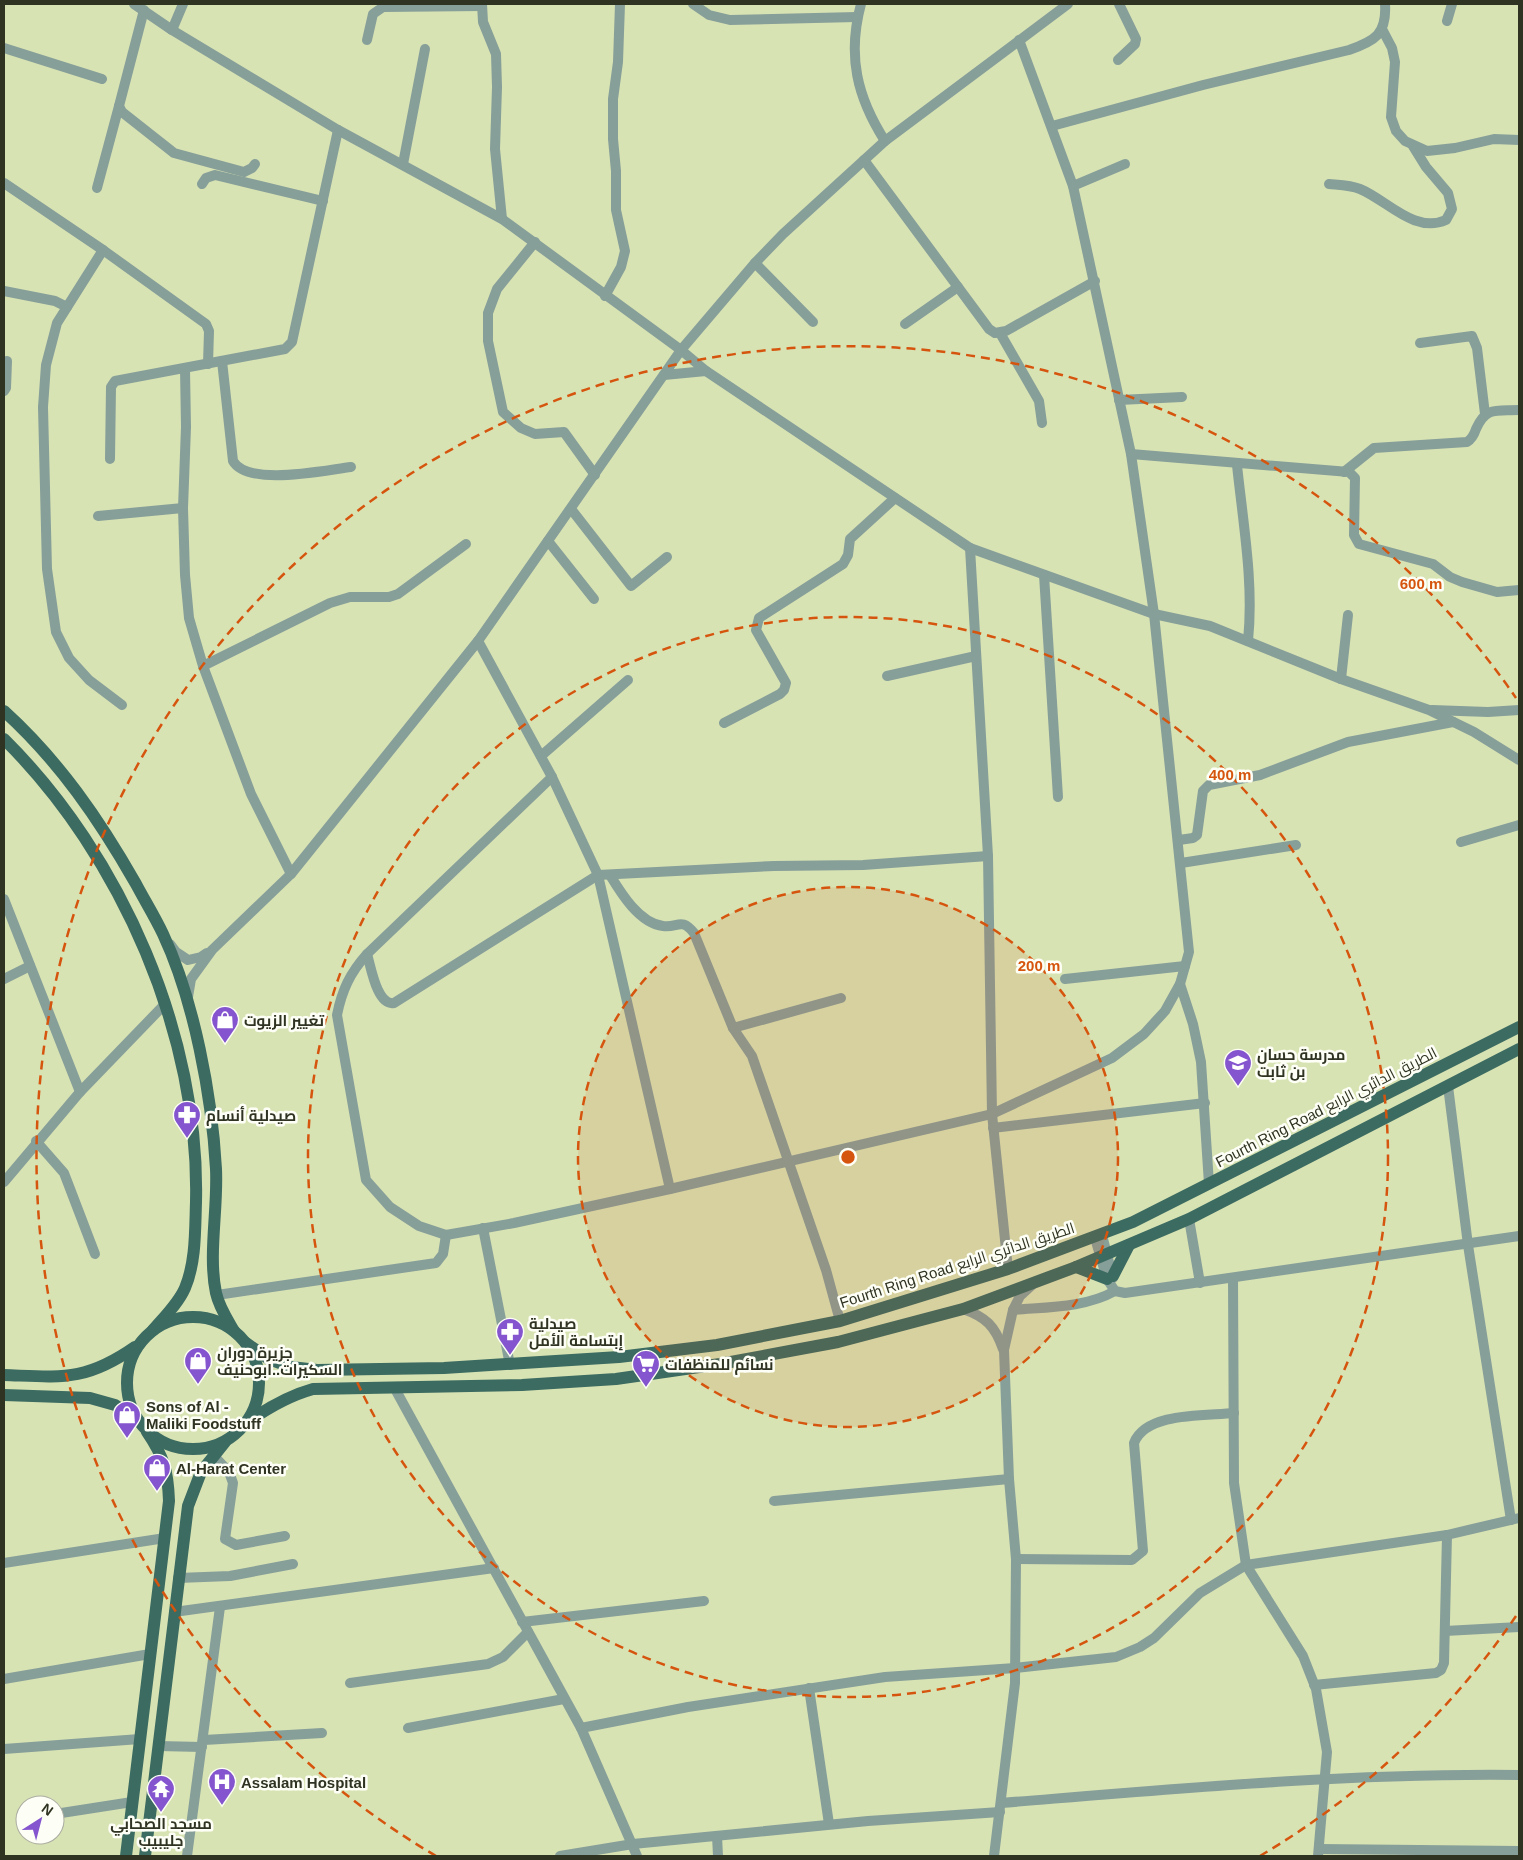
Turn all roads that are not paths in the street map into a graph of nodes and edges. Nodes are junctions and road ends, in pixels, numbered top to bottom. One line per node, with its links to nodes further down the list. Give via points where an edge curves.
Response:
1 (134, 4): 11 (street)
2 (183, 4): 15 (street)
3 (620, 4): 45 (street, via 613,139 616,210 625,251 621,267)
4 (693, 4): 12 (street, via 709,15 730,20)
5 (861, 4): 12 (street)
6 (1068, 4): 17 (street)
7 (1119, 4): 20 (street, via 1136,42)
8 (1385, 4): 14 (street, via 1386,18)
9 (1452, 4): 13 (street)
10 (482, 5): 16 (street, via 383,7 373,14); 38 (street, via 483,22 496,54 495,149)
11 (144, 10): 15 (street); 22 (street)
12 (857, 17): 26 (street, via 854,59 857,76 873,122)
13 (1447, 21)
14 (1382, 29): 23 (street, via 1372,40 1349,50 1202,85); 27 (street, via 1395,62 1390,106 1393,126)
15 (172, 30): 24 (street)
16 (366, 40)
17 (1019, 40): 23 (street); 26 (street)
18 (4, 48): 21 (street)
19 (425, 49): 30 (street)
20 (1118, 60)
21 (102, 79)
22 (119, 106): 29 (street, via 141,128 184,158 244,172); 36 (street)
23 (1052, 126): 35 (street)
24 (338, 130): 30 (street); 37 (street)
25 (1519, 140): 27 (street, via 1494,139 1433,151)
26 (885, 141): 28 (street)
27 (1413, 146): 34 (street, via 1450,198 1452,209 1446,220 1435,223 1414,220 1360,189)
28 (864, 160): 41 (street); 43 (street)
29 (255, 164)
30 (403, 164): 38 (street)
31 (1125, 164): 35 (street)
32 (4, 182): 40 (street)
33 (202, 184): 37 (street, via 206,178 215,175)
34 (1329, 184)
35 (1073, 186): 42 (street)
36 (97, 188)
37 (323, 201): 53 (street, via 292,342 284,349)
38 (502, 219): 39 (street)
39 (535, 242): 45 (street); 69 (street, via 497,289 488,314 488,341 503,412 521,428 535,434 564,432)
40 (103, 250): 46 (street); 54 (street, via 206,324 209,331)
41 (755, 263): 47 (street); 51 (street)
42 (1095, 282): 49 (street); 60 (street)
43 (958, 286): 48 (street); 49 (street, via 989,329)
44 (4, 291): 46 (street)
45 (605, 296): 51 (street)
46 (67, 306): 90 (street, via 57,322 46,365 43,407 47,569 56,632 70,658 89,680)
47 (813, 322)
48 (905, 324)
49 (1000, 333): 63 (street, via 1039,401)
50 (1420, 343): 62 (street, via 1472,336 1478,348)
51 (681, 350): 56 (street); 57 (street)
52 (7, 361): 58 (street)
53 (222, 361): 54 (street); 67 (street, via 233,461 242,471 266,476)
54 (208, 364): 55 (street)
55 (184, 369): 65 (street, via 119,379 112,384); 71 (street)
56 (706, 371): 57 (street); 70 (street)
57 (664, 375): 69 (street)
58 (4, 391)
59 (1182, 397): 60 (street)
60 (1120, 400): 64 (street)
61 (1519, 410): 62 (street)
62 (1485, 414): 68 (street, via 1467,442 1374,448)
63 (1042, 423)
64 (1131, 454): 66 (street); 81 (street)
65 (110, 459)
66 (1237, 464): 68 (street); 84 (street, via 1249,580)
67 (351, 467)
68 (1344, 472): 79 (street, via 1352,473 1356,478 1354,535 1359,544 1433,564 1462,582 1498,592)
69 (596, 475): 72 (street)
70 (895, 498): 76 (street); 95 (street, via 850,539 843,564 758,618 756,630 786,687 780,694)
71 (183, 508): 73 (street); 86 (street, via 189,618)
72 (571, 509): 74 (street); 77 (street, via 627,584 631,586)
73 (98, 516)
74 (548, 541): 80 (street); 83 (street)
75 (466, 544): 86 (street, via 390,598 350,597 330,603)
76 (970, 548): 78 (street); 85 (street)
77 (667, 557)
78 (1044, 575): 81 (street); 100 (street)
79 (1519, 590)
80 (594, 599)
81 (1154, 614): 84 (street, via 1210,626); 102 (street)
82 (1348, 614): 88 (street)
83 (478, 641): 97 (street); 107 (street)
84 (1248, 641): 88 (street)
85 (976, 656): 87 (street); 105 (street)
86 (203, 666): 107 (street, via 251,794)
87 (887, 676)
88 (1341, 679): 92 (street)
89 (628, 680): 97 (street)
90 (122, 705)
91 (4, 710): 111 (main road, via 53,760 84,799 113,843)
92 (1429, 710): 93 (street); 94 (street)
93 (1519, 710)
94 (1453, 722): 98 (street); 102 (street, via 1348,742 1260,775 1210,785 1203,791 1197,835)
95 (724, 724)
96 (4, 739): 121 (main road, via 65,811 94,855 128,915)
97 (540, 756): 99 (street)
98 (1519, 760)
99 (552, 777): 108 (street); 113 (street)
100 (1058, 797)
101 (1519, 825): 103 (street)
102 (1179, 840): 106 (street)
103 (1461, 842)
104 (1296, 844): 106 (street)
105 (988, 856): 109 (street); 128 (street)
106 (1181, 863): 115 (street, via 1189,952)
107 (291, 874): 112 (street)
108 (598, 875): 109 (street); 113 (street, via 394,1003 384,1002 380,995); 134 (street)
109 (610, 875): 123 (street, via 633,907 652,922 664,926 680,922 694,933)
110 (4, 899): 114 (street)
111 (164, 934): 112 (street, via 176,952 188,960); 120 (main road)
112 (212, 950): 120 (street, via 191,979)
113 (367, 954): 137 (street, via 352,971 342,992 338,1015 366,1180 390,1207 419,1226)
114 (30, 966): 116 (street); 126 (street)
115 (1185, 966): 117 (street); 118 (street)
116 (4, 979)
117 (1065, 979)
118 (1180, 984): 127 (street, via 1201,1062); 128 (street, via 1165,1011 1144,1034 1112,1058)
119 (841, 998): 123 (street)
120 (188, 1003): 150 (main road, via 201,1054 216,1169 214,1265)
121 (165, 1004): 126 (street); 154 (main road, via 174,1027 193,1119 197,1168 195,1226 185,1288)
122 (1519, 1027): 133 (main road, Fourth Ring Road الطريق الدائري الرابع)
123 (733, 1028): 131 (street, via 752,1056)
124 (1519, 1049): 125 (main road)
125 (1448, 1086): 135 (main road); 141 (street)
126 (80, 1092): 130 (street)
127 (1205, 1104): 129 (street); 133 (street)
128 (992, 1114): 129 (street); 131 (street)
129 (993, 1128): 145 (street)
130 (36, 1142): 132 (street); 142 (street, via 64,1173)
131 (788, 1160): 134 (street); 153 (street)
132 (4, 1182)
133 (1208, 1184): 138 (main road, Fourth Ring Road الطريق الدائري الرابع)
134 (670, 1189): 136 (street)
135 (1189, 1219): 140 (main road); 148 (street)
136 (483, 1228): 137 (street); 159 (street)
137 (446, 1235): 150 (street, via 443,1254 436,1263)
138 (1098, 1236): 143 (street); 145 (main road, Fourth Ring Road الطريق الدائري الرابع)
139 (1519, 1236): 141 (street)
140 (1129, 1244): 143 (main road); 147 (main road)
141 (1468, 1245): 146 (street); 171 (street)
142 (95, 1254)
143 (1104, 1255): 144 (main road); 147 (street)
144 (1076, 1267): 147 (main road); 149 (main road)
145 (1008, 1269): 153 (main road, Fourth Ring Road الطريق الدائري الرابع)
146 (1233, 1278): 148 (street); 163 (street)
147 (1112, 1283): 148 (street, via 1125,1293); 152 (street, via 1102,1297 1072,1304)
148 (1200, 1283)
149 (1034, 1284): 151 (main road); 152 (street, via 1020,1296)
150 (217, 1295): 155 (main road)
151 (963, 1309): 158 (street, via 989,1321 997,1331); 161 (main road, via 838,1342 616,1379 522,1385)
152 (1013, 1310): 158 (street)
153 (840, 1320): 159 (main road, Fourth Ring Road الطريق الدائري الرابع, via 717,1345 619,1357)
154 (153, 1330): 155 (main road, via 172,1320 193,1317 222,1323); 157 (main road)
155 (234, 1331): 156 (main road)
156 (246, 1343): 159 (main road, Fourth Ring Road الطريق الدائري الرابع, via 269,1359 291,1367 317,1370); 165 (main road, via 259,1374 259,1390)
157 (137, 1346): 160 (main road, via 112,1364 89,1372 65,1377); 164 (main road, via 126,1375 128,1398)
158 (1004, 1350): 169 (street)
159 (510, 1365)
160 (4, 1375)
161 (394, 1387): 165 (main road, via 313,1389 278,1402); 179 (street)
162 (4, 1394): 164 (main road, via 90,1398 115,1406)
163 (1234, 1413): 175 (street, via 1164,1420 1138,1433 1134,1443 1143,1551 1137,1558); 178 (street, via 1234,1483)
164 (137, 1420): 166 (main road)
165 (248, 1422): 167 (main road)
166 (147, 1432): 167 (main road, via 161,1442 185,1449 210,1448); 174 (main road, via 162,1454 168,1475)
167 (225, 1442): 168 (main road)
168 (213, 1455): 173 (street, via 229,1472 232,1483 225,1540 236,1544); 180 (main road, via 201,1472 188,1506)
169 (1009, 1479): 170 (street); 175 (street)
170 (774, 1501)
171 (1515, 1519): 172 (street)
172 (1447, 1535): 178 (street); 186 (street)
173 (285, 1536)
174 (165, 1538): 176 (street); 188 (main road)
175 (1016, 1559): 189 (street)
176 (4, 1563)
177 (292, 1564): 180 (street, via 230,1576)
178 (1246, 1565): 189 (street, via 1200,1593 1154,1638 1140,1647 1116,1657); 192 (street, via 1304,1656)
179 (494, 1568): 182 (street); 184 (street)
180 (178, 1578): 183 (main road)
181 (704, 1601): 184 (street)
182 (220, 1607): 183 (street); 199 (street)
183 (174, 1612): 200 (main road)
184 (522, 1622): 187 (street)
185 (1519, 1628): 186 (street)
186 (1445, 1631): 192 (street, via 1444,1663 1436,1673)
187 (528, 1632): 191 (street, via 503,1657 488,1664); 194 (street)
188 (150, 1654): 190 (street); 198 (main road)
189 (1015, 1668): 193 (street, via 885,1677); 205 (street)
190 (4, 1679)
191 (350, 1683)
192 (1314, 1685): 203 (street, via 1328,1752)
193 (809, 1688): 196 (street); 207 (street)
194 (564, 1699): 195 (street); 196 (street)
195 (408, 1728)
196 (581, 1728): 209 (street)
197 (322, 1733): 199 (street)
198 (140, 1739): 201 (street); 204 (main road)
199 (203, 1744): 200 (street); 214 (street)
200 (158, 1746): 213 (main road)
201 (4, 1749)
202 (1519, 1775): 203 (street)
203 (1326, 1778): 205 (street); 211 (street)
204 (132, 1802): 206 (street); 212 (main road)
205 (1001, 1808): 207 (street); 218 (street)
206 (65, 1812)
207 (829, 1824): 208 (street)
208 (717, 1836): 209 (street); 217 (street)
209 (633, 1844): 215 (street); 216 (street)
210 (1519, 1851): 211 (street)
211 (1318, 1853)
212 (126, 1856)
213 (145, 1856)
214 (188, 1856)
215 (560, 1856)
216 (638, 1856)
217 (718, 1856)
218 (994, 1856)

